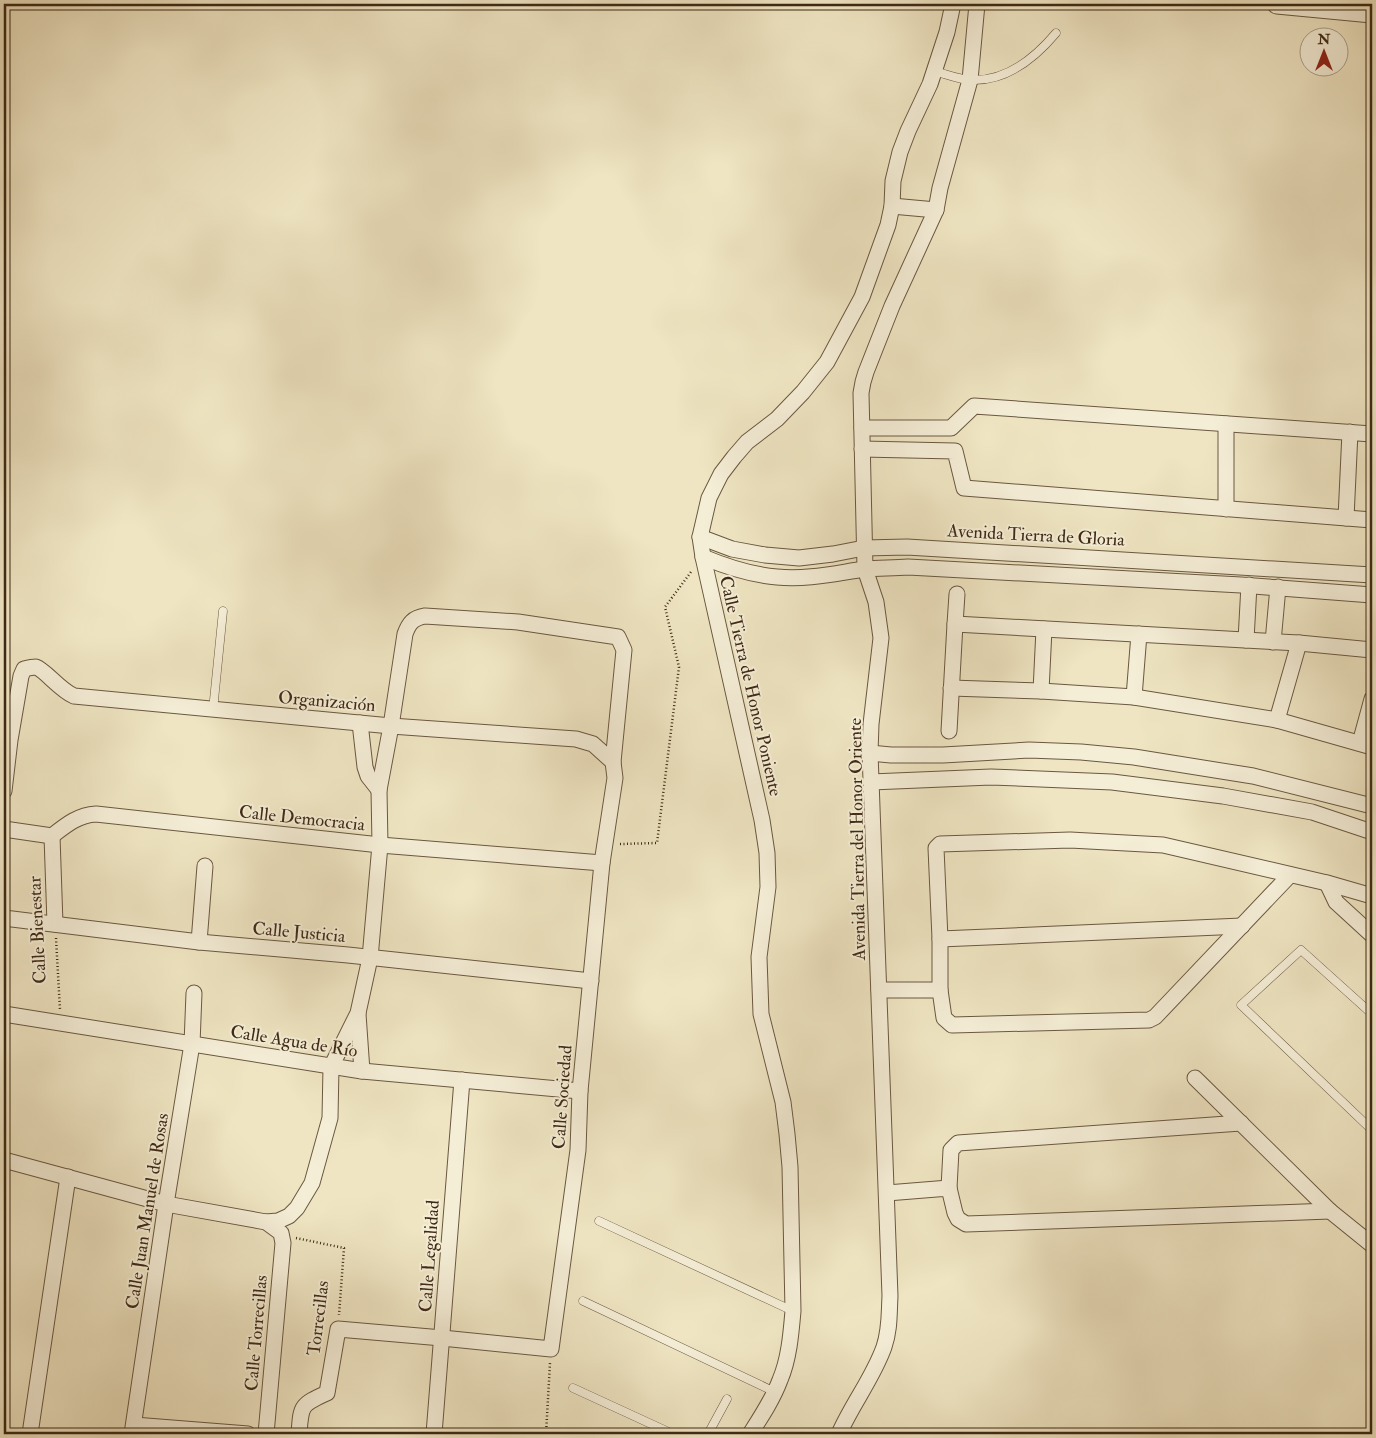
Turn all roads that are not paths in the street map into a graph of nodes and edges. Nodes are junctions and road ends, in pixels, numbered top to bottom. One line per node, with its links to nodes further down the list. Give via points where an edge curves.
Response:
1 (953, 4): 6 (street, Calle Tierra de Honor Poniente)
2 (978, 4): 7 (street, Avenida Tierra del Honor Oriente)
3 (1277, 4): 4 (street)
4 (1372, 14)
5 (1056, 32): 7 (lane, via 1020,67 988,79)
6 (934, 71): 7 (lane); 8 (street, Calle Tierra de Honor Poniente, via 900,152 893,181)
7 (970, 80): 9 (street, Avenida Tierra del Honor Oriente)
8 (892, 206): 9 (street); 18 (street, Calle Tierra de Honor Poniente, via 862,297 827,362 803,392 777,419 747,442 721,474 709,498)
9 (936, 210): 11 (street, Avenida Tierra del Honor Oriente, via 892,306 863,382)
10 (1226, 424): 11 (street, via 974,406 951,428); 12 (street); 15 (street)
11 (862, 428): 14 (street, Avenida Tierra del Honor Oriente)
12 (1350, 432): 13 (street); 16 (street)
13 (1372, 434)
14 (862, 449): 15 (street, via 955,451 964,488); 19 (street, Avenida Tierra del Honor Oriente)
15 (1226, 509): 16 (street)
16 (1346, 518): 17 (street)
17 (1372, 520)
18 (700, 537): 19 (street, Avenida Tierra de Gloria, via 732,548 799,558); 20 (street, Calle Tierra de Honor Poniente)
19 (864, 548): 21 (street, Avenida Tierra del Honor Oriente); 22 (street, Avenida Tierra de Gloria, via 907,547)
20 (703, 557): 21 (street, via 739,570 778,578 823,576); 93 (street, Calle Tierra de Honor Poniente, via 767,853 768,887 759,957 761,1014 783,1102 787,1134)
21 (865, 569): 23 (street, via 908,567); 46 (street, Avenida Tierra del Honor Oriente, via 876,602 881,638)
22 (1372, 575)
23 (1250, 585): 24 (street); 31 (street)
24 (1278, 588): 26 (street); 32 (street)
25 (957, 594): 28 (street)
26 (1372, 595)
27 (223, 611): 39 (lane)
28 (956, 624): 29 (street); 35 (street)
29 (1044, 629): 30 (street); 36 (street)
30 (1139, 634): 31 (street); 37 (street)
31 (1246, 640): 32 (street)
32 (1273, 642): 33 (street)
33 (1299, 643): 34 (street); 40 (street)
34 (1372, 650)
35 (952, 688): 36 (street); 43 (street)
36 (1041, 691): 37 (street)
37 (1134, 697): 40 (street)
38 (1372, 700): 45 (street)
39 (213, 710): 41 (street, Organización); 44 (street, Organización, via 74,696 32,669 20,676)
40 (1277, 720): 45 (street)
41 (360, 723): 42 (street, Organización); 49 (street, via 365,767)
42 (391, 726): 47 (street, Organización, via 576,739 593,744); 47 (street, Calle Sociedad, via 405,634 411,621 418,617 518,622 618,637 624,650); 49 (street)
43 (948, 731)
44 (7, 739): 50 (street)
45 (1366, 745)
46 (870, 753): 48 (street, Avenida Tierra del Honor Oriente); 51 (street, via 1081,752 1253,776)
47 (613, 762): 56 (street, Calle Sociedad, via 615,778)
48 (871, 782): 53 (street, via 991,777 1112,782 1223,796 1312,812); 69 (street, Avenida Tierra del Honor Oriente)
49 (379, 790): 55 (street)
50 (4, 791)
51 (1372, 806)
52 (4, 829): 54 (street)
53 (1372, 832)
54 (52, 836): 55 (street, Calle Democracia, via 81,816 96,814); 62 (street, Calle Bienestar)
55 (380, 845): 56 (street, Calle Democracia); 67 (street)
56 (602, 863): 68 (street, Calle Sociedad)
57 (204, 866): 66 (street)
58 (1290, 875): 59 (street); 63 (street); 65 (street, via 1163,845 1070,840 940,844 936,848)
59 (1328, 883): 60 (street); 64 (street, via 1336,902)
60 (1372, 896)
61 (4, 918): 62 (street, Calle Justicia)
62 (55, 924): 66 (street, Calle Justicia)
63 (1242, 926): 65 (street); 70 (street, via 1149,1020 952,1025 944,1018)
64 (1372, 934)
65 (940, 939): 70 (street)
66 (199, 942): 67 (street, Calle Justicia)
67 (370, 958): 68 (street, Calle Justicia); 73 (street)
68 (591, 981): 80 (street, Calle Sociedad)
69 (879, 990): 70 (street); 86 (street, Avenida Tierra del Honor Oriente)
70 (940, 990)
71 (194, 993): 75 (street, Calle Juan Manuel de Rosas)
72 (1372, 1012): 82 (lane, via 1301,950 1241,1005)
73 (358, 1013): 76 (street); 77 (street)
74 (4, 1014): 75 (street, Calle Agua de Río)
75 (192, 1044): 76 (street, Calle Agua de Río); 87 (street, Calle Juan Manuel de Rosas)
76 (331, 1067): 77 (street, Calle Agua de Río); 89 (street, via 330,1118 312,1184 289,1216 278,1222)
77 (362, 1071): 79 (street, Calle Agua de Río)
78 (1195, 1078): 81 (street)
79 (462, 1080): 80 (street, Calle Agua de Río); 94 (street, Calle Legalidad)
80 (580, 1091): 94 (street, Calle Sociedad, via 578,1150 551,1349)
81 (1241, 1123): 85 (street, via 958,1143 951,1150); 88 (street)
82 (1372, 1130)
83 (4, 1160): 84 (street)
84 (68, 1177): 87 (street); 99 (street)
85 (949, 1188): 86 (street); 88 (street, via 955,1213 966,1224)
86 (887, 1192): 107 (street, Avenida Tierra del Honor Oriente, via 890,1296 884,1346)
87 (166, 1204): 89 (street); 98 (street, Calle Juan Manuel de Rosas)
88 (1330, 1211): 91 (street)
89 (266, 1222): 101 (street, Calle Torrecillas, via 282,1236 283,1243)
90 (599, 1222): 93 (lane)
91 (1372, 1245)
92 (583, 1301): 96 (lane)
93 (793, 1312): 96 (street, Calle Tierra de Honor Poniente, via 786,1360)
94 (442, 1338): 102 (street, Torrecillas, via 338,1329 327,1393 303,1406); 103 (street, Calle Legalidad)
95 (573, 1388): 104 (lane)
96 (775, 1392): 106 (street, Calle Tierra de Honor Poniente)
97 (726, 1399): 105 (lane)
98 (133, 1430): 100 (street)
99 (30, 1434)
100 (248, 1434)
101 (266, 1434)
102 (299, 1434)
103 (434, 1434)
104 (673, 1434)
105 (708, 1434)
106 (750, 1434)
107 (839, 1434)

